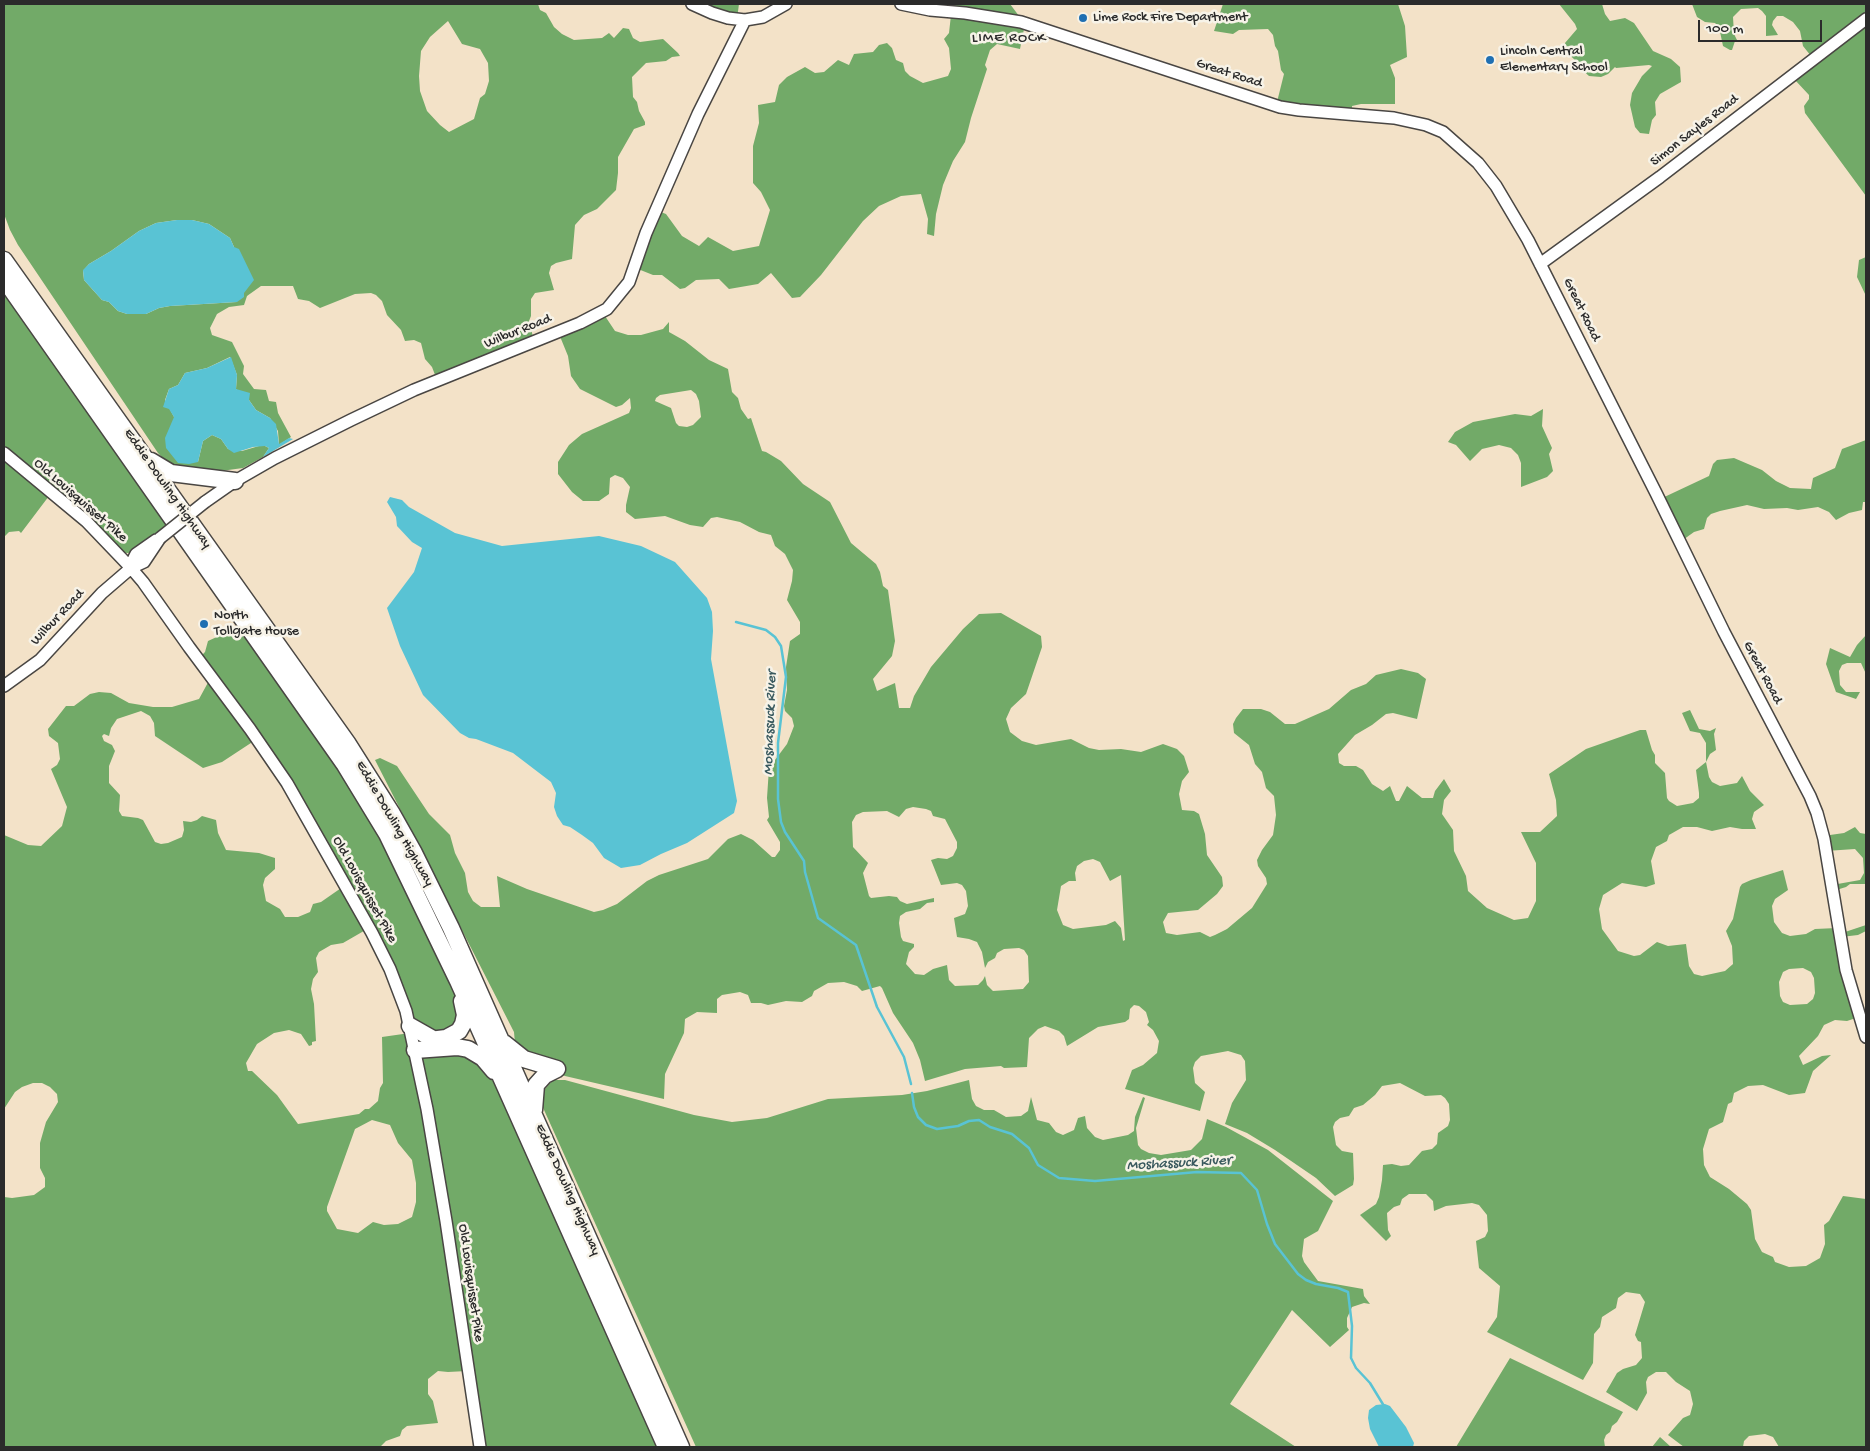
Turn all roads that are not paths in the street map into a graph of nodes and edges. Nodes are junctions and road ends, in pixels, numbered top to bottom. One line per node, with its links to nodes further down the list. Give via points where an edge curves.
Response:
1 (692, 4): 5 (street, via 728,18)
2 (786, 4): 5 (street, via 763,18)
3 (901, 4): 7 (street, Great Road, via 1021,22 1280,107 1394,118 1443,132 1478,163 1496,186)
4 (1866, 19): 7 (street, Simon Sayles Road)
5 (745, 20): 11 (street, Wilbur Road, via 698,114 628,282 607,309 374,409 288,450)
6 (4, 260): 9 (highway, Eddie Dowling Highway)
7 (1540, 264): 15 (street, Great Road, via 1813,803 1824,839 1846,970)
8 (4, 279): 14 (highway, Eddie Dowling Highway, via 345,765 390,841)
9 (141, 452): 11 (highway, via 171,472); 17 (highway, Eddie Dowling Highway, via 374,784 414,853)
10 (4, 453): 12 (street, Old Louisquisset Pike, via 86,522)
11 (235, 481): 12 (street, Wilbur Road, bridge, via 136,554)
12 (132, 568): 13 (street, Wilbur Road, via 102,593 40,660); 16 (street, Old Louisquisset Pike, via 286,783 372,933 395,983)
13 (4, 686)
14 (458, 981): 16 (highway, via 465,1015 459,1031 446,1038); 18 (highway, Eddie Dowling Highway)
15 (1866, 1037)
16 (413, 1039): 18 (highway, via 468,1049 483,1058); 20 (street, Old Louisquisset Pike, via 446,1220)
17 (501, 1041): 19 (highway, Eddie Dowling Highway); 19 (highway, via 524,1059 557,1069 536,1085)
18 (505, 1084): 21 (highway, Eddie Dowling Highway)
19 (534, 1114): 22 (highway, Eddie Dowling Highway)
20 (480, 1447)
21 (666, 1447)
22 (681, 1447)

